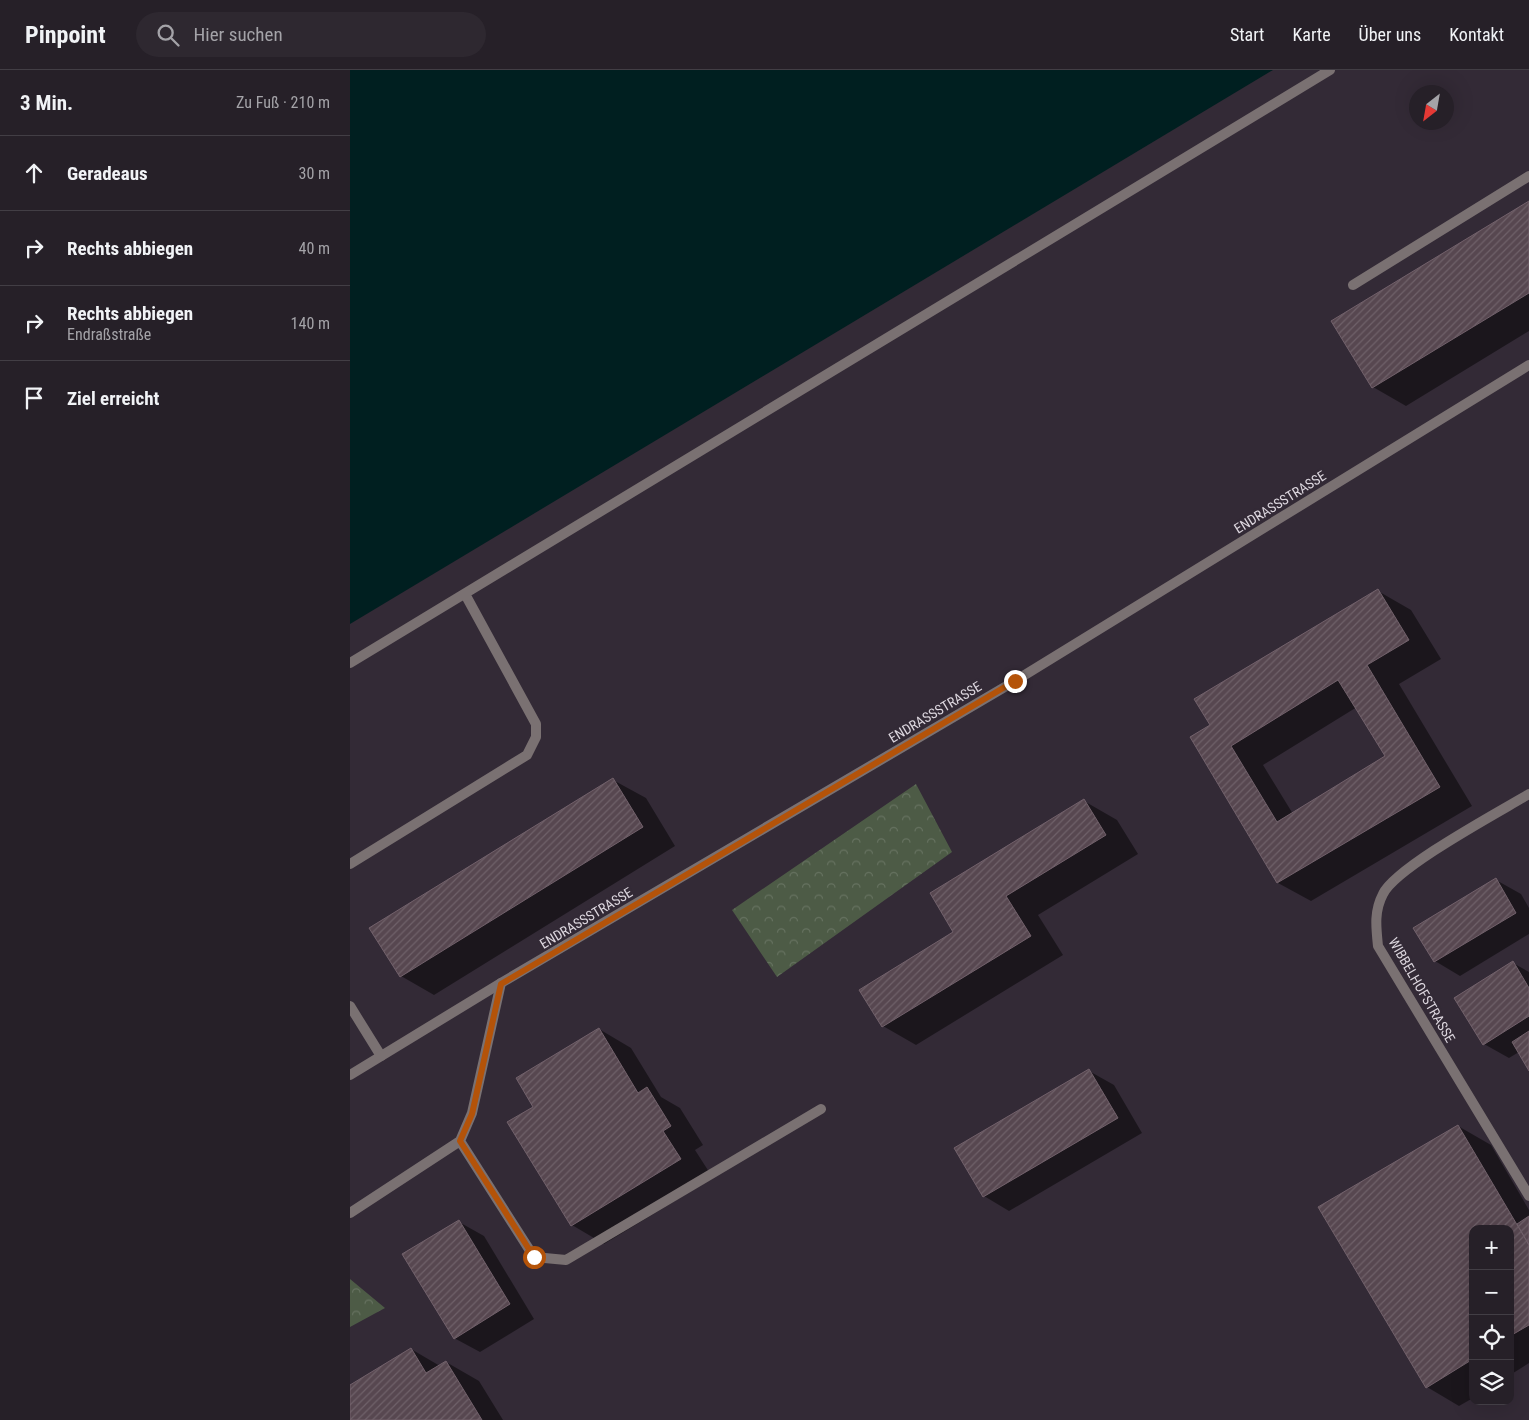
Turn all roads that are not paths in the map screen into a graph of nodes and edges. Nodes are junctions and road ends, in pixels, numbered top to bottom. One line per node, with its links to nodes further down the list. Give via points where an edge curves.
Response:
1 (1330, 70): 5 (street)
2 (1529, 176): 3 (street)
3 (1353, 285)
4 (1529, 365): 9 (street, ENDRASSSTRASSE, via 1015,681)
5 (465, 594): 6 (street); 8 (street, via 536,724 536,737 527,755)
6 (350, 663)
7 (1529, 794): 15 (street, WIBBELHOFSTRASSE, via 1401,873 1384,893 1375,920 1378,946)
8 (350, 864)
9 (501, 984): 11 (street, ENDRASSSTRASSE); 14 (street, via 472,1114)
10 (350, 1006): 11 (street)
11 (381, 1056): 12 (street, ENDRASSSTRASSE)
12 (350, 1075)
13 (821, 1109): 14 (street, via 566,1260 534,1257)
14 (460, 1141): 16 (street)
15 (1529, 1196)
16 (350, 1214)

